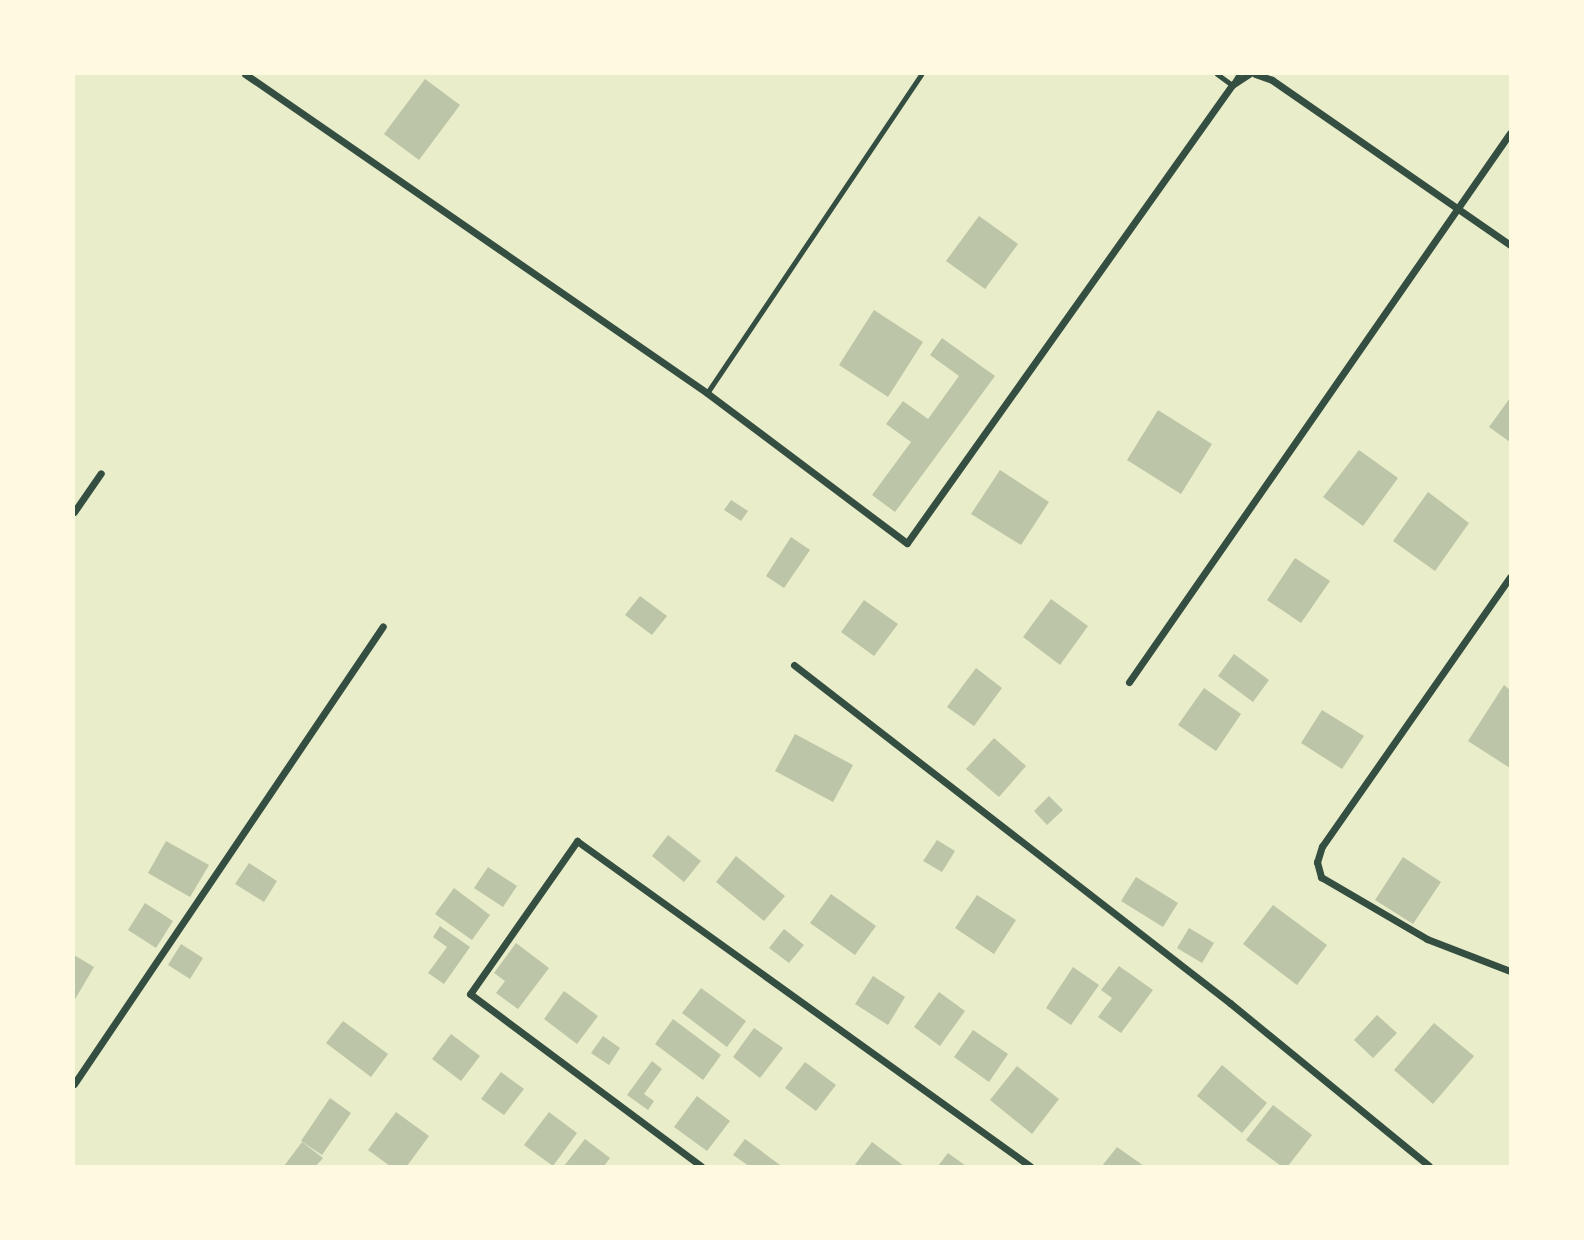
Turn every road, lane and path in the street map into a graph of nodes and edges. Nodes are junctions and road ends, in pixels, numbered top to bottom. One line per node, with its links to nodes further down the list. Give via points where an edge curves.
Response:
1 (245, 74): 11 (street)
2 (921, 74): 11 (lane)
3 (1217, 74): 7 (lane)
4 (1239, 74): 7 (lane)
5 (1249, 74): 7 (street)
6 (1255, 74): 9 (street, via 1272,80)
7 (1232, 85): 11 (street, via 907,544)
8 (1510, 132): 9 (street)
9 (1459, 209): 10 (street); 17 (street)
10 (1510, 245)
11 (707, 393)
12 (101, 473): 13 (street)
13 (74, 512)
14 (1510, 577): 18 (street, via 1322,846 1317,862 1321,877 1427,939)
15 (383, 626): 19 (street)
16 (794, 665): 22 (street, via 1219,994)
17 (1129, 681)
18 (1510, 971)
19 (74, 1084)
20 (701, 1167): 21 (street, via 470,994 577,841)
21 (1030, 1167)
22 (1429, 1167)

